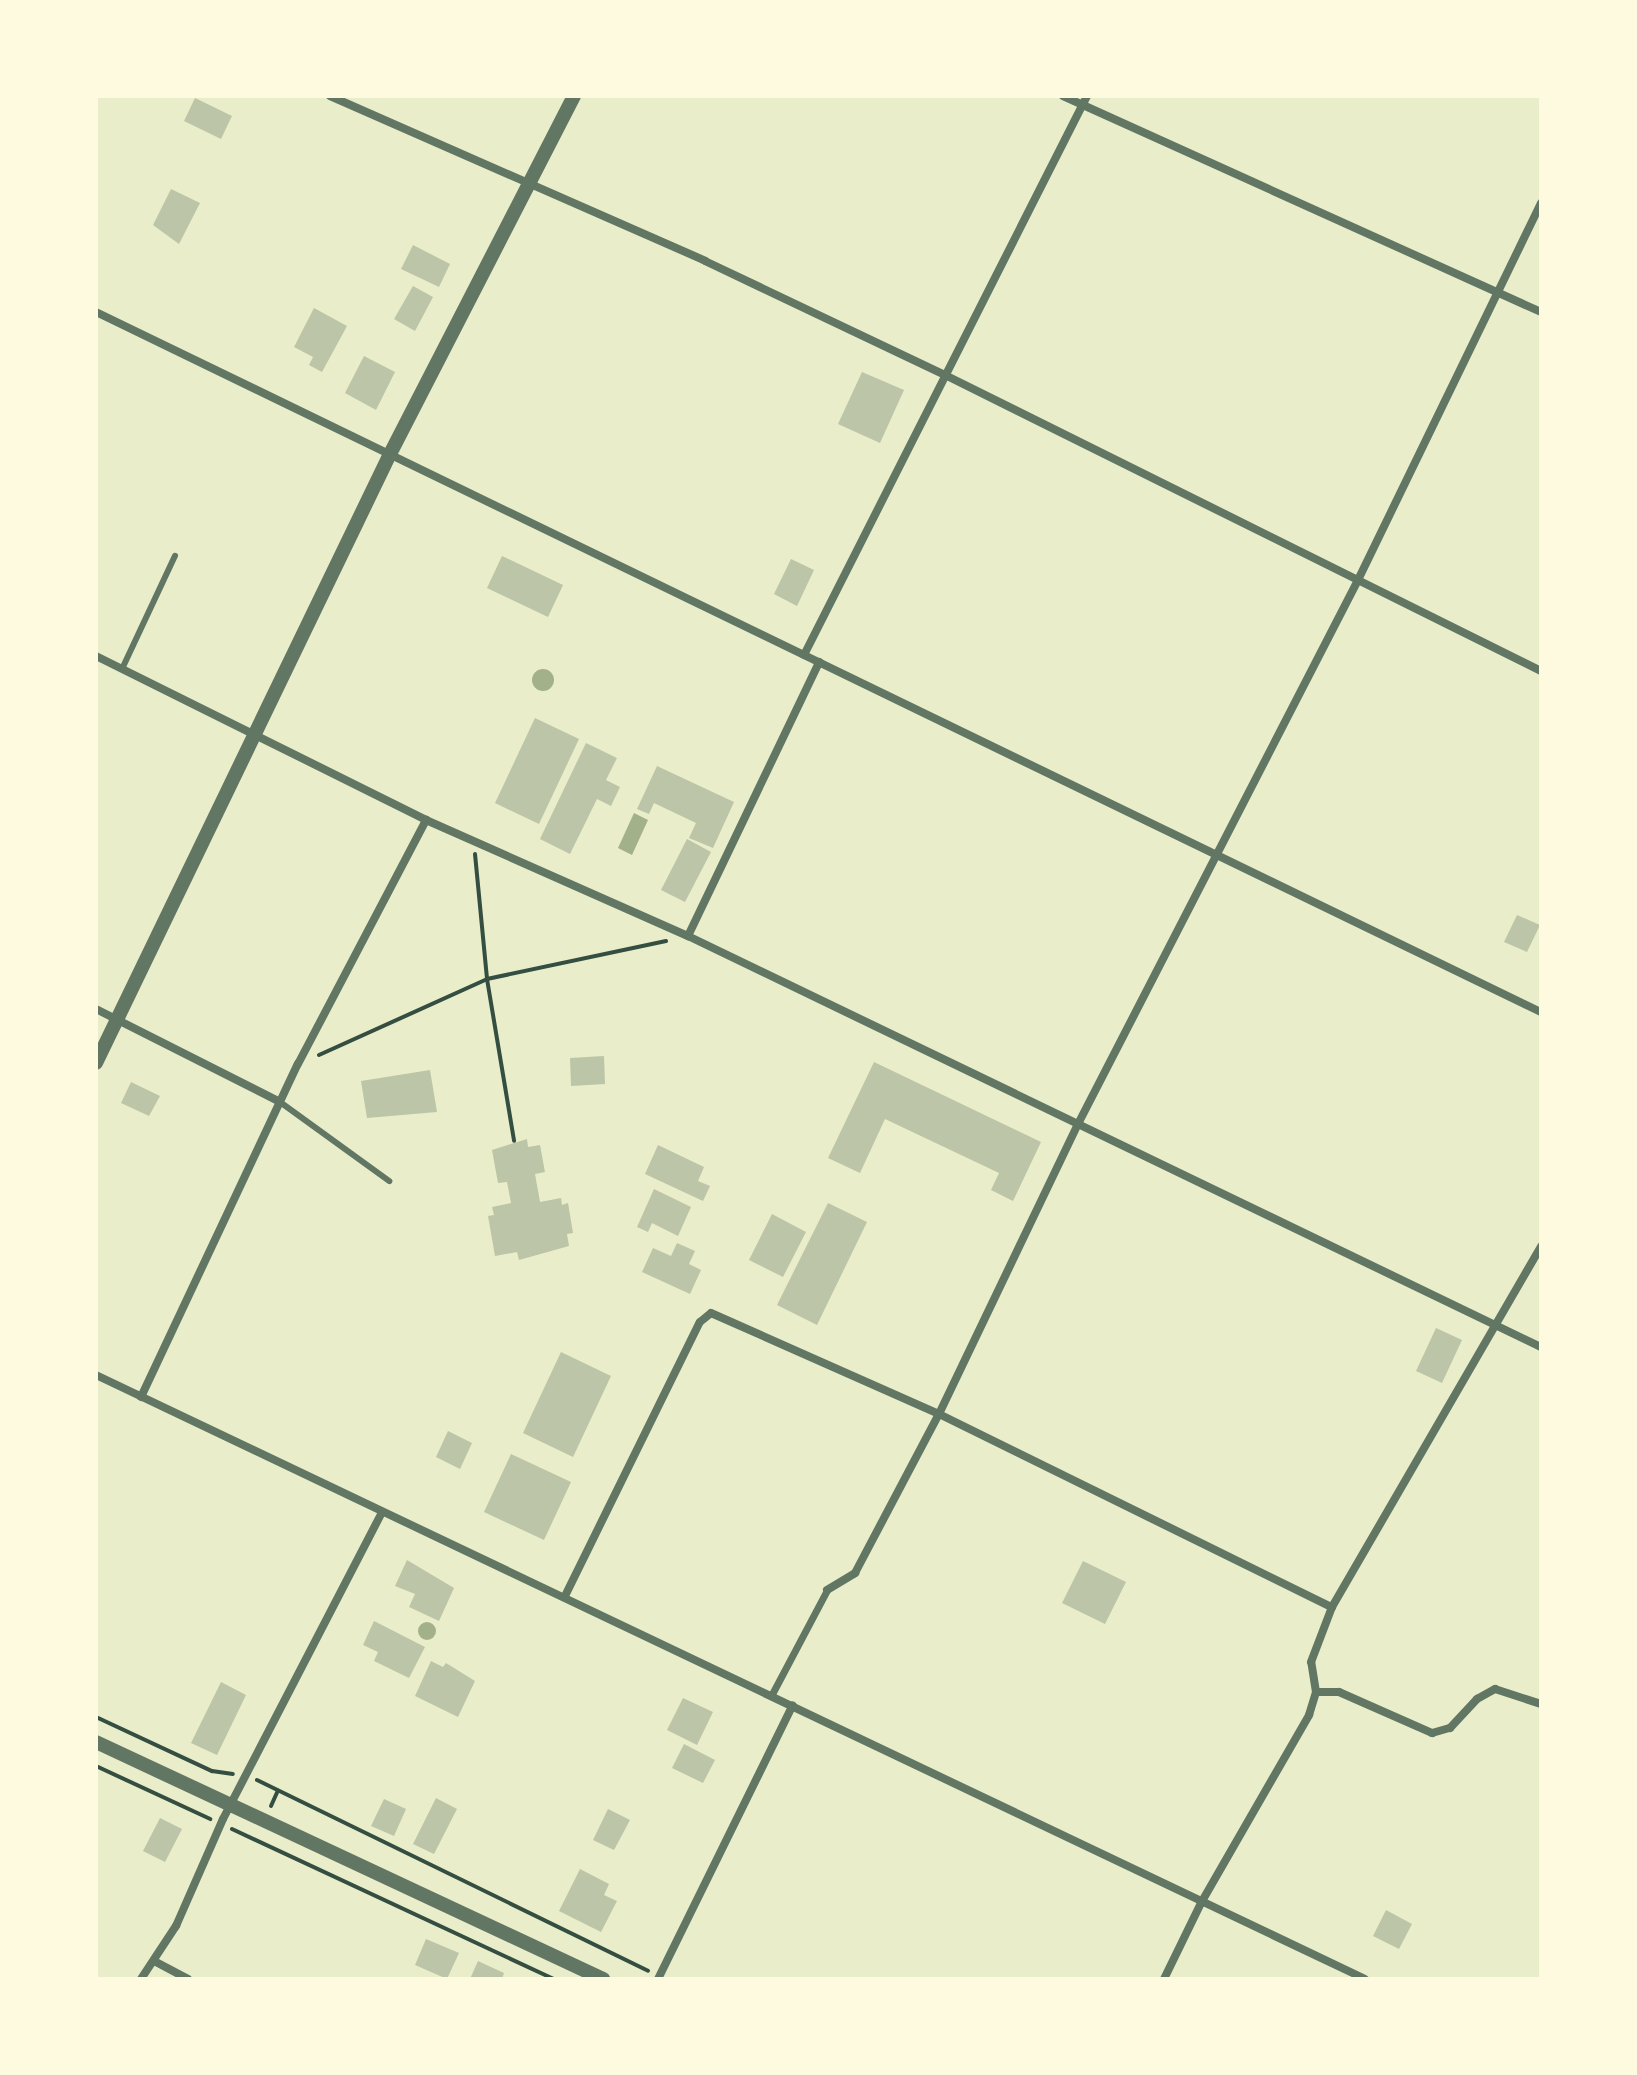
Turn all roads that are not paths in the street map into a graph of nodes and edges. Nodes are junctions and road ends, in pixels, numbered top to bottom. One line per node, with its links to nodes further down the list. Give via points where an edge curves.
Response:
1 (330, 96): 5 (street)
2 (574, 96): 5 (street)
3 (1063, 96): 4 (street)
4 (1085, 100): 7 (street); 10 (street)
5 (529, 185): 10 (street); 11 (street)
6 (1541, 203): 7 (street)
7 (1498, 291): 9 (street); 13 (street)
8 (96, 312): 11 (street)
9 (1541, 312)
10 (943, 374): 13 (street); 14 (street)
11 (389, 456): 14 (street); 19 (street)
12 (175, 556): 17 (lane)
13 (1358, 580): 18 (street); 21 (street)
14 (804, 655): 16 (street)
15 (96, 656): 17 (street)
16 (819, 662): 21 (street); 22 (street)
17 (122, 669): 19 (street)
18 (1541, 671)
19 (255, 736): 20 (street); 25 (street)
20 (426, 820): 22 (street); 27 (street)
21 (1220, 856): 24 (street); 28 (street)
22 (688, 936): 28 (street)
23 (96, 1009): 25 (street)
24 (1541, 1012)
25 (118, 1020): 26 (street); 27 (street)
26 (96, 1063)
27 (280, 1102): 29 (lane); 34 (street)
28 (1078, 1124): 31 (street); 35 (street)
29 (389, 1181)
30 (1541, 1246): 31 (street)
31 (1498, 1327): 32 (street); 39 (street)
32 (1541, 1347)
33 (96, 1375): 34 (street)
34 (141, 1397): 36 (street)
35 (939, 1414): 37 (street, via 855,1573); 38 (street, via 711,1313 700,1322); 39 (street)
36 (381, 1514): 38 (street); 45 (street)
37 (827, 1590): 41 (street)
38 (565, 1596): 41 (street)
39 (1332, 1607): 40 (street, via 1311,1662)
40 (1316, 1692): 42 (street, via 1339,1692 1432,1733 1450,1728 1477,1699 1495,1689); 46 (street, via 1309,1715)
41 (772, 1694): 43 (street)
42 (1541, 1704)
43 (793, 1705): 46 (street); 48 (street)
44 (96, 1742): 45 (street)
45 (231, 1804): 47 (street); 51 (street)
46 (1201, 1903): 52 (street); 53 (street)
47 (156, 1962): 49 (street); 50 (street)
48 (658, 1978)
49 (141, 1979)
50 (188, 1979)
51 (603, 1979)
52 (1164, 1979)
53 (1365, 1979)

